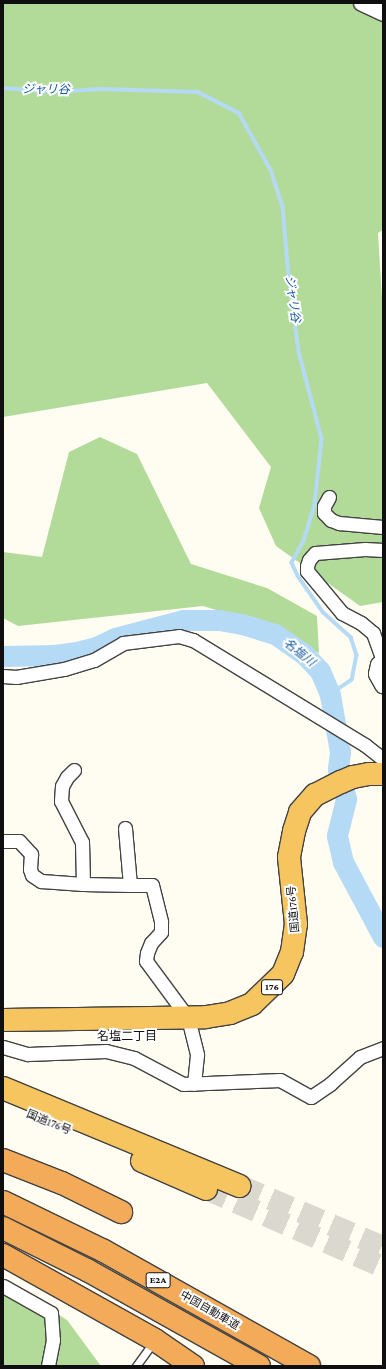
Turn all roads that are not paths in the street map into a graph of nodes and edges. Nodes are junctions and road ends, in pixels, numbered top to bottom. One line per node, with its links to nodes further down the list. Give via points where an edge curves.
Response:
1 (362, 3): 2 (street)
2 (383, 13)
3 (329, 497): 4 (street, via 324,506 324,513 331,520)
4 (383, 527)
5 (383, 550): 6 (street, via 365,548 316,553 307,566 307,571 342,613 373,633)
6 (383, 662): 8 (street, via 379,665 377,674)
7 (3, 676): 9 (street, via 16,677 64,669 94,660 123,643 178,636 193,640 365,745)
8 (383, 685)
9 (383, 759)
10 (74, 770): 14 (street, via 62,786 61,801 82,842)
11 (383, 774): 16 (highway, 国道176号 / 176, via 353,777 341,782 315,795 300,812 289,857 296,936 283,974 252,1004 219,1016)
12 (125, 828): 15 (street)
13 (3, 841): 14 (street, via 19,841 31,854 32,875 41,881)
14 (83, 884): 15 (street)
15 (130, 886): 16 (street, via 152,885 161,932 151,943 146,961)
16 (188, 1018): 17 (highway, 国道176号 / 176); 20 (street, via 197,1055)
17 (3, 1020)
18 (3, 1047): 20 (street, via 28,1054 106,1051 134,1058 183,1084)
19 (383, 1048): 20 (street, via 360,1057 311,1097 280,1080)
20 (194, 1084)
21 (3, 1088): 24 (highway, 国道176号)
22 (3, 1104): 25 (highway, 国道176号)
23 (3, 1160): 27 (highway, via 62,1183)
24 (240, 1186)
25 (206, 1189)
26 (3, 1202): 36 (highway, 中国自動車道 / E2A, via 104,1251)
27 (121, 1212)
28 (3, 1228): 35 (highway, E2A, via 87,1270)
29 (3, 1255): 31 (highway)
30 (3, 1286): 32 (street, via 51,1313 53,1340)
31 (155, 1340): 33 (lane); 34 (highway)
32 (48, 1366)
33 (136, 1366)
34 (193, 1366)
35 (259, 1366)
36 (309, 1366)

